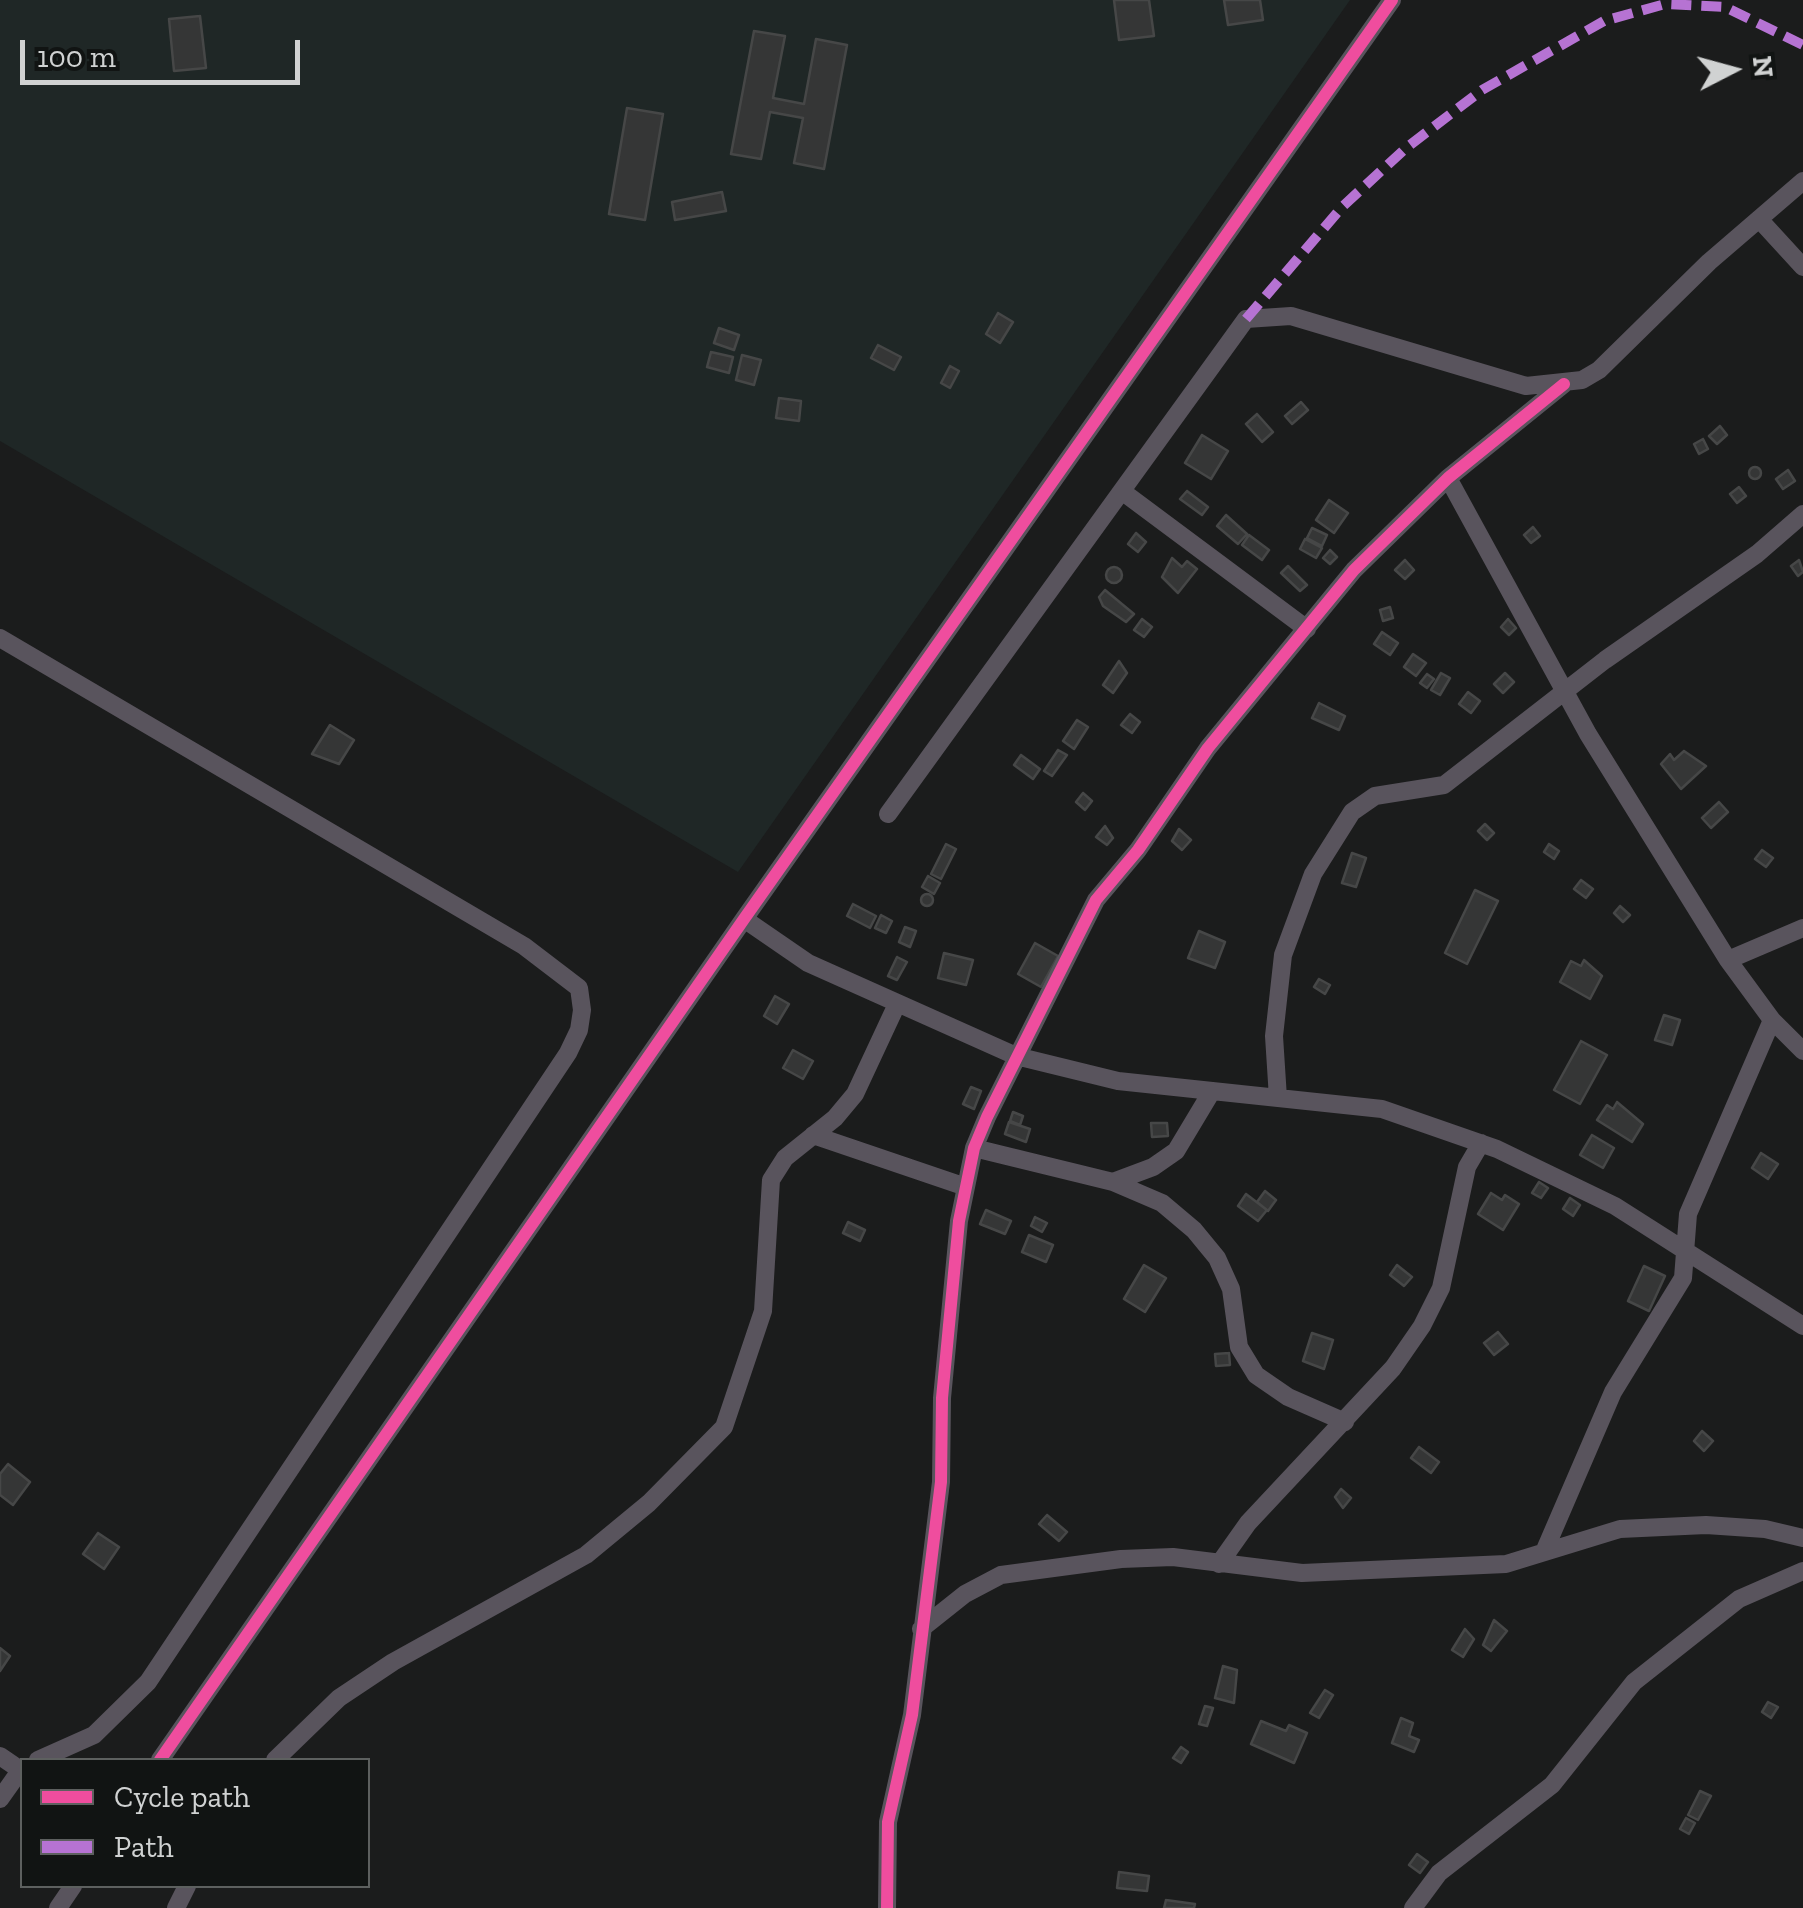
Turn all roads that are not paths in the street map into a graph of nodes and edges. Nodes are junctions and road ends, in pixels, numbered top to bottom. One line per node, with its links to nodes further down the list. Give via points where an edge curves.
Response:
1 (1392, 0): 13 (street)
2 (1803, 180): 3 (street)
3 (1759, 220): 4 (street); 5 (street, via 1599,370)
4 (1803, 267)
5 (1564, 384): 6 (street); 7 (street, via 1526,386 1291,316 1246,319)
6 (1448, 478): 9 (street, via 1354,570); 11 (street)
7 (1124, 492): 9 (street); 12 (street)
8 (1803, 514): 11 (street)
9 (1307, 629): 19 (street, via 1108,882)
10 (0, 638): 35 (street, via 524,946 569,976 579,988 582,1010 568,1053 148,1682 94,1735)
11 (1566, 690): 15 (street); 21 (street, via 1444,785 1376,796 1352,812 1313,874 1283,955 1274,1036)
12 (888, 814)
13 (744, 919): 16 (street, via 808,963); 36 (street)
14 (1803, 928): 15 (street)
15 (1728, 960): 17 (street)
16 (897, 1004): 19 (street); 22 (street, via 855,1094)
17 (1772, 1020): 18 (street); 27 (street, via 1688,1214)
18 (1803, 1051)
19 (1016, 1056): 20 (street, via 1118,1080); 24 (street)
20 (1212, 1091): 21 (street); 25 (street, via 1176,1151)
21 (1278, 1098): 23 (street, via 1382,1109)
22 (813, 1136): 26 (street); 37 (street, via 770,1180 764,1310 724,1427 707,1447 586,1556 393,1662 340,1698)
23 (1480, 1144): 27 (street, via 1571,1183); 29 (street, via 1467,1167 1441,1288 1393,1368)
24 (974, 1148): 25 (street); 26 (street)
25 (1113, 1182): 29 (street, via 1162,1204 1217,1258 1231,1289 1240,1347 1256,1375)
26 (966, 1186): 34 (street)
27 (1686, 1252): 28 (street); 31 (street, via 1674,1300 1614,1392)
28 (1803, 1326)
29 (1345, 1422): 32 (street, via 1248,1523)
30 (1803, 1538): 31 (street, via 1706,1525 1637,1528)
31 (1544, 1552): 32 (street, via 1506,1564 1302,1573)
32 (1219, 1564): 34 (street, via 1121,1559 1001,1575)
33 (1803, 1571): 41 (street, via 1739,1599 1634,1682 1552,1786 1439,1872)
34 (921, 1630): 40 (street, via 912,1715 888,1822)
35 (42, 1758)
36 (161, 1758)
37 (277, 1758)
38 (20, 1769): 39 (street)
39 (0, 1799)
40 (888, 1908)
41 (1413, 1908)

